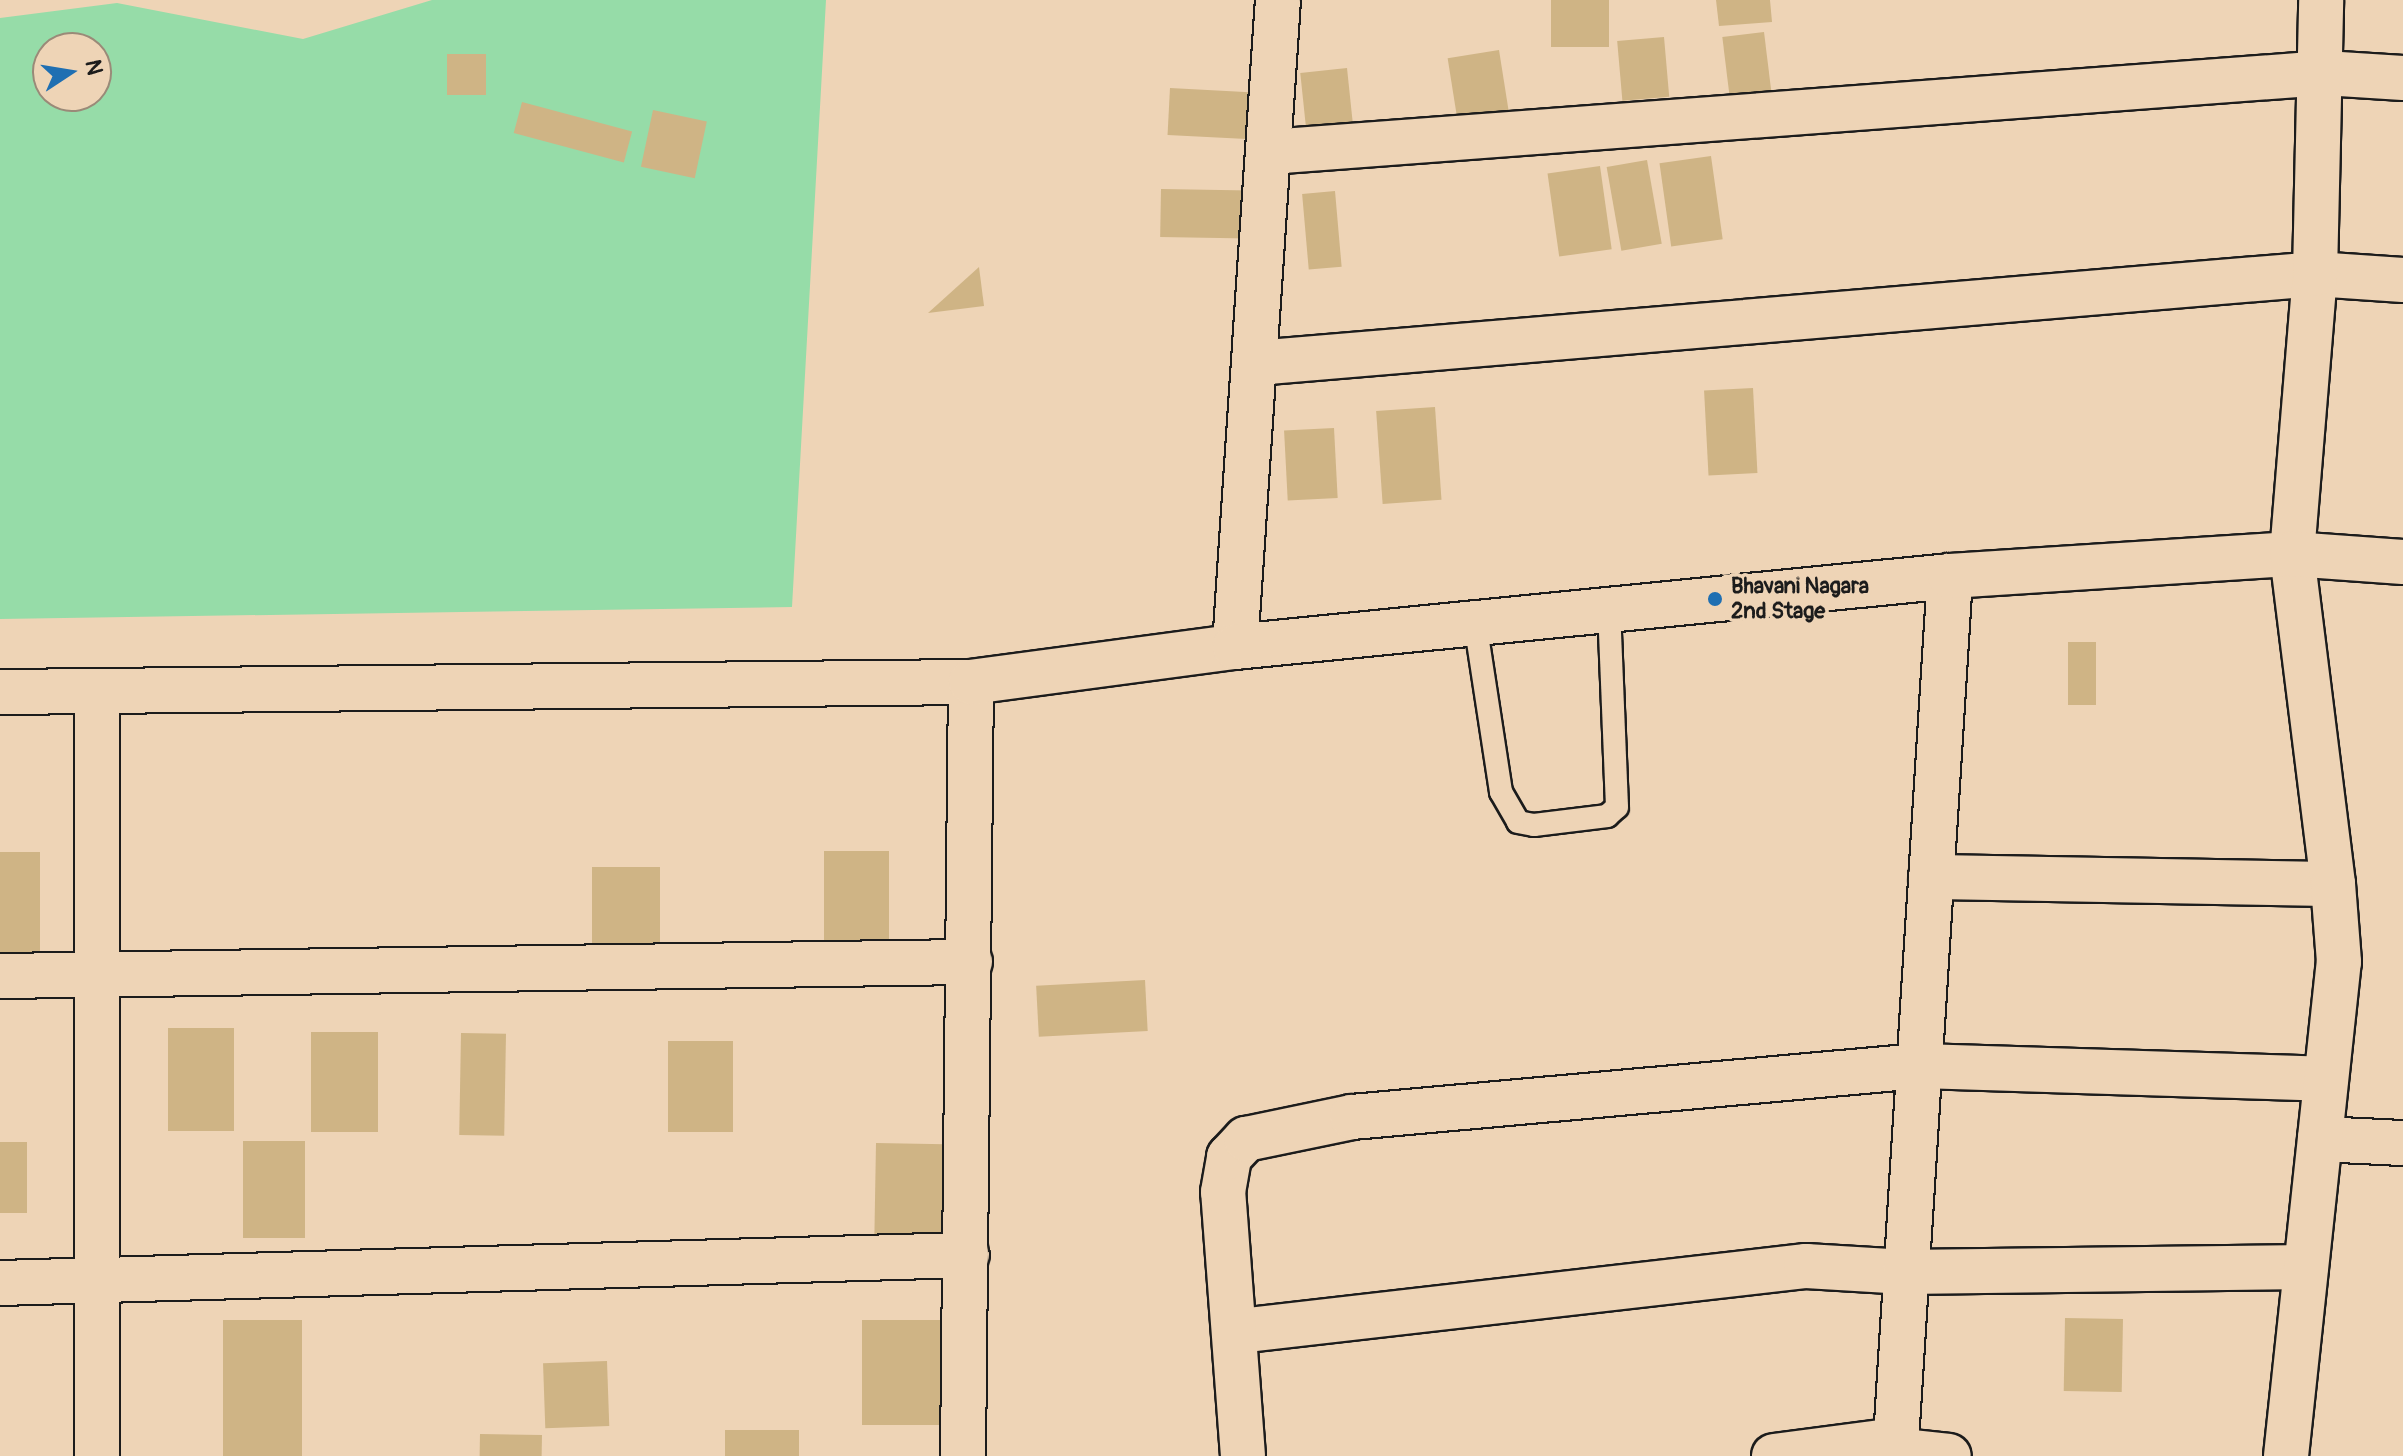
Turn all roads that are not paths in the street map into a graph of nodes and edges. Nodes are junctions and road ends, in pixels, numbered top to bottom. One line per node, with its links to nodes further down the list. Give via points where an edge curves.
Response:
1 (1278, 0): 5 (street)
2 (2321, 0): 3 (street)
3 (2324, 73): 4 (street); 5 (street); 6 (street)
4 (2403, 78)
5 (1269, 152): 8 (street)
6 (2315, 274): 7 (street); 8 (street); 9 (street)
7 (2403, 280)
8 (1256, 363): 14 (street)
9 (2292, 554): 10 (street); 11 (street); 19 (street)
10 (2403, 562)
11 (1950, 576): 12 (street); 18 (street)
12 (1609, 609): 13 (street); 13 (lane, via 1617,807 1607,816 1534,825 1518,822 1501,792)
13 (1475, 622): 14 (street)
14 (1235, 647): 15 (street)
15 (971, 682): 17 (street); 20 (street)
16 (0, 692): 17 (street)
17 (97, 692): 22 (street)
18 (1931, 877): 19 (street); 23 (street)
19 (2333, 884): 24 (street, via 2339,962)
20 (970, 962): 22 (street); 27 (street)
21 (0, 976): 22 (street)
22 (97, 977): 31 (street)
23 (1919, 1066): 24 (street); 29 (street); 32 (street, via 1352,1117 1246,1139 1229,1157 1223,1192)
24 (2326, 1079): 25 (street)
25 (2320, 1139): 26 (street); 28 (street)
26 (2403, 1143)
27 (967, 1255): 31 (street); 35 (street)
28 (2306, 1267): 29 (street); 39 (street)
29 (1906, 1272): 32 (street, via 1806,1266); 33 (street)
30 (0, 1283): 31 (street)
31 (96, 1285): 34 (street)
32 (1239, 1331): 36 (street)
33 (1895, 1449): 37 (street); 38 (street)
34 (97, 1456)
35 (963, 1456)
36 (1243, 1456)
37 (1774, 1456)
38 (1949, 1456)
39 (2286, 1456)

